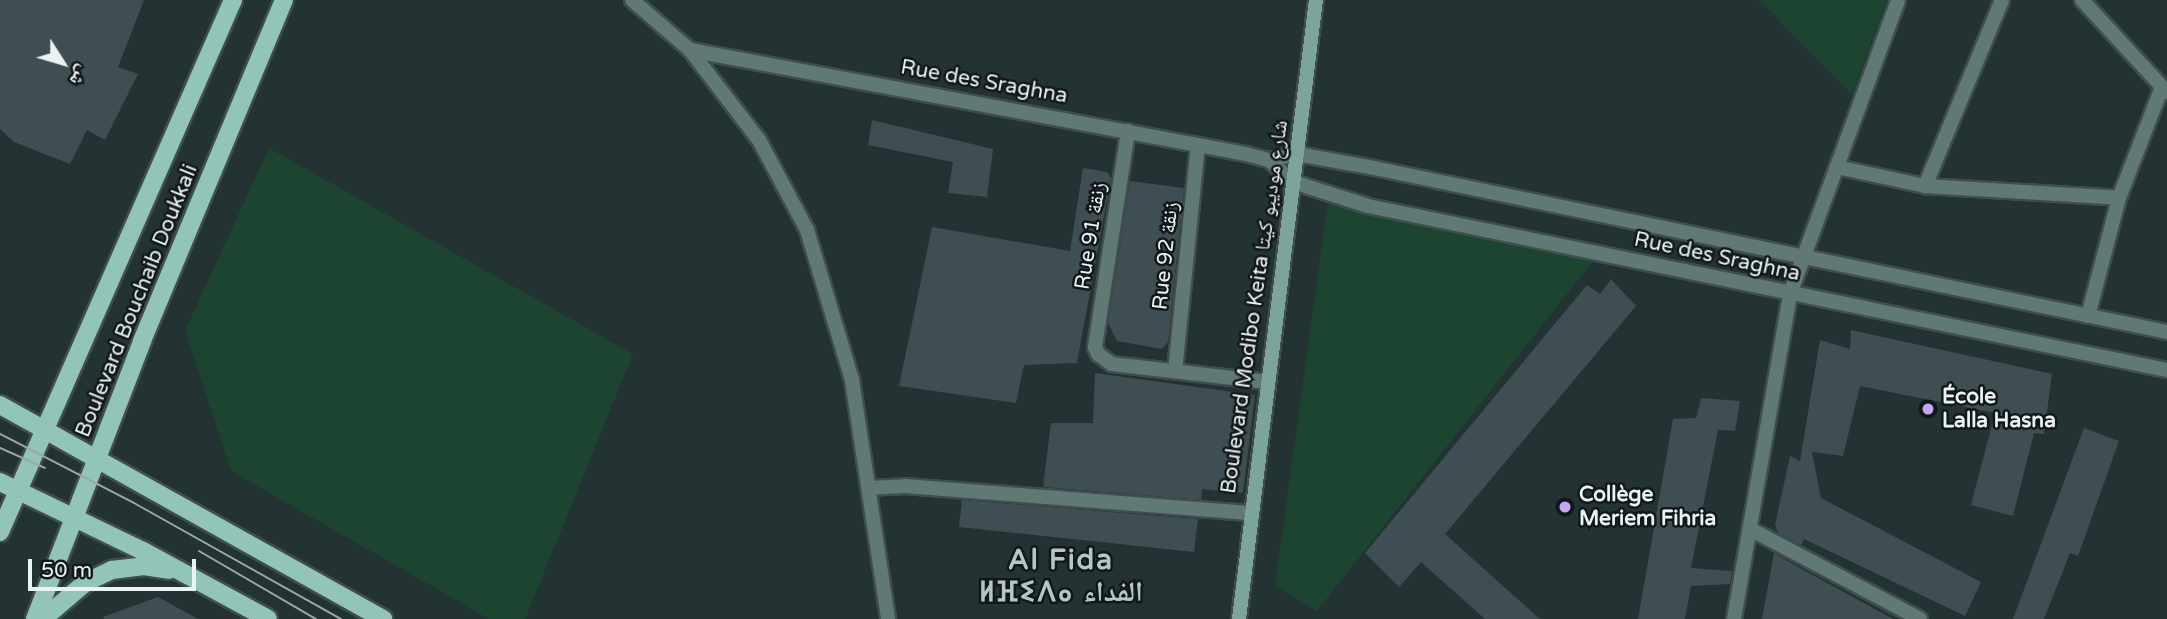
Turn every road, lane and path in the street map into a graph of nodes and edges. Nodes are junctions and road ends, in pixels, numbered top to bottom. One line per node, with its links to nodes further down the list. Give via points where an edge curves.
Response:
1 (233, 0): 26 (main road, Boulevard Bouchaib Doukkali)
2 (284, 0): 27 (main road, Boulevard Bouchaib Doukkali, via 142,341)
3 (632, 0): 8 (street)
4 (1316, 0): 12 (main road, Boulevard Modibo Keita شارع موديبو كيتا)
5 (1898, 0): 14 (street)
6 (2001, 0): 16 (street)
7 (2082, 0): 9 (street)
8 (690, 50): 10 (street, Rue des Sraghna); 29 (street, via 759,140 807,230 852,380)
9 (2164, 90): 17 (street)
10 (1128, 131): 11 (street, Rue des Sraghna); 23 (street, Rue 91 زنقة, via 1095,347 1112,364)
11 (1198, 146): 13 (street, Rue des Sraghna); 23 (street, Rue 92 زنقة)
12 (1297, 154): 13 (street, Rue des Sraghna); 15 (main road, Boulevard Modibo Keita شارع موديبو كيتا); 18 (street, Rue des Sraghna)
13 (1269, 160): 15 (street, Rue des Sraghna)
14 (1837, 167): 16 (street); 18 (street)
15 (1293, 182): 19 (street, Rue des Sraghna, via 1368,206); 24 (main road, Boulevard Modibo Keita شارع موديبو كيتا)
16 (1925, 186): 17 (street)
17 (2119, 198): 20 (street)
18 (1805, 255): 19 (street); 20 (street, Rue des Sraghna)
19 (1790, 294): 22 (street, Rue des Sraghna); 33 (street)
20 (2088, 316): 21 (street, Rue des Sraghna)
21 (2167, 332)
22 (2167, 370)
23 (1175, 371): 24 (street)
24 (1267, 382): 31 (main road, Boulevard Modibo Keita شارع موديبو كيتا)
25 (0, 405): 26 (main road)
26 (47, 430): 27 (main road); 30 (main road, Boulevard Bouchaib Doukkali)
27 (99, 459): 32 (main road, Boulevard Bouchaib Doukkali); 39 (main road)
28 (0, 482): 30 (main road)
29 (869, 488): 31 (street, via 905,486); 40 (street)
30 (17, 491): 32 (main road); 34 (main road, Boulevard Bouchaib Doukkali)
31 (1249, 513): 41 (main road, Boulevard Modibo Keita شارع موديبو كيتا)
32 (76, 519): 35 (main road); 36 (main road, Boulevard Bouchaib Doukkali)
33 (1752, 530): 42 (street); 43 (street)
34 (0, 532)
35 (185, 573): 37 (main road, via 144,566 111,570 85,583); 38 (main road)
36 (35, 619)
37 (43, 619)
38 (268, 619)
39 (383, 619)
40 (888, 619)
41 (1239, 619)
42 (1734, 619)
43 (1920, 619)

